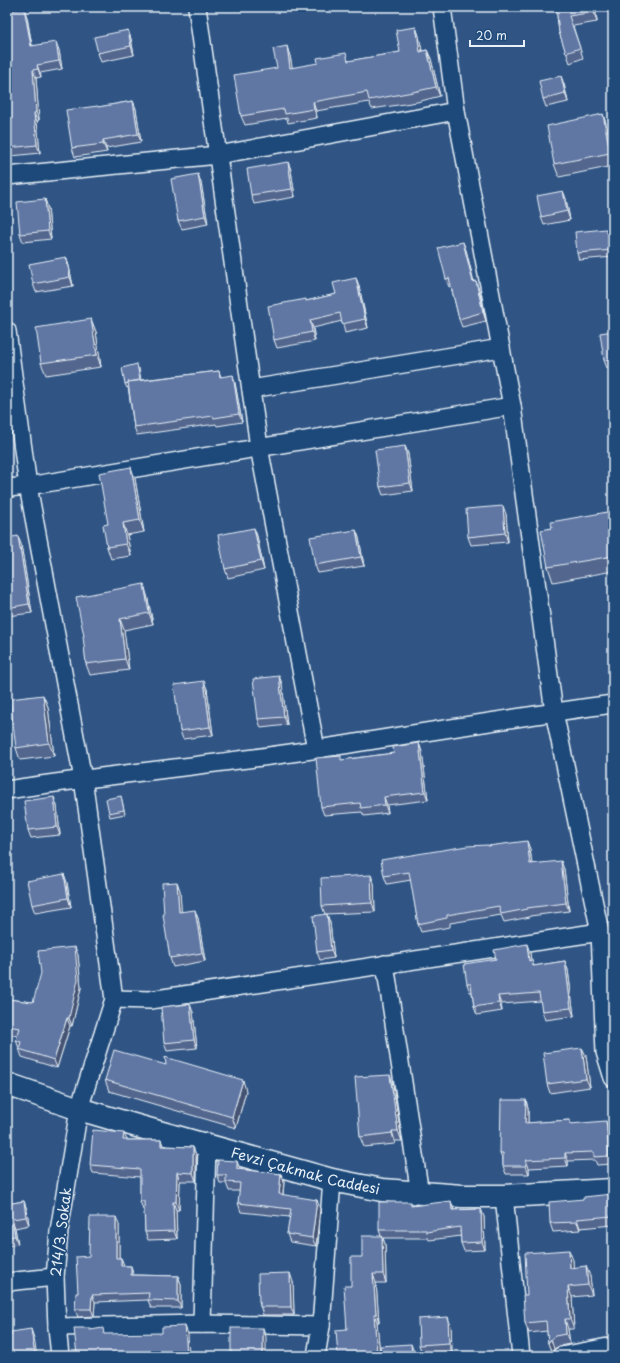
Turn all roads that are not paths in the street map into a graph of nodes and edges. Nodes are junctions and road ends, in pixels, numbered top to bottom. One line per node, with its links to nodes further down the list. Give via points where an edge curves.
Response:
1 (197, 7): 4 (street)
2 (442, 7): 3 (street)
3 (456, 111): 4 (street); 7 (street)
4 (218, 155): 5 (street); 8 (street)
5 (7, 176)
6 (7, 331): 11 (street)
7 (501, 348): 8 (street); 9 (street)
8 (251, 389): 10 (street)
9 (512, 406): 10 (street); 14 (street)
10 (259, 447): 11 (street); 15 (street)
11 (28, 486): 12 (street); 16 (street)
12 (7, 488)
13 (613, 704): 14 (street)
14 (554, 712): 15 (street); 18 (street)
15 (316, 749): 16 (street)
16 (83, 778): 17 (street); 20 (street)
17 (7, 790)
18 (600, 932): 19 (street); 21 (street, via 605,1052)
19 (385, 964): 20 (street, via 150,1000); 27 (street)
20 (114, 999): 23 (street, 214/3. Sokak)
21 (613, 1078)
22 (7, 1084): 23 (main road, Fevzi Çakmak Caddesi)
23 (79, 1109): 24 (main road, Fevzi Çakmak Caddesi); 29 (street, 214/3. Sokak, via 59,1231)
24 (207, 1145): 25 (main road, Fevzi Çakmak Caddesi); 31 (street)
25 (332, 1180): 27 (main road, Fevzi Çakmak Caddesi, via 382,1190); 32 (street)
26 (613, 1190): 28 (main road, Fevzi Çakmak Caddesi)
27 (420, 1194): 28 (main road, Fevzi Çakmak Caddesi)
28 (504, 1196): 37 (street)
29 (55, 1277): 30 (street); 33 (street, 214/3. Sokak)
30 (7, 1282)
31 (202, 1324): 32 (street); 33 (street)
32 (321, 1326): 36 (street)
33 (57, 1327): 35 (street, 214/3. Sokak)
34 (613, 1346): 38 (street)
35 (60, 1356)
36 (316, 1356)
37 (521, 1356)
38 (561, 1356)

